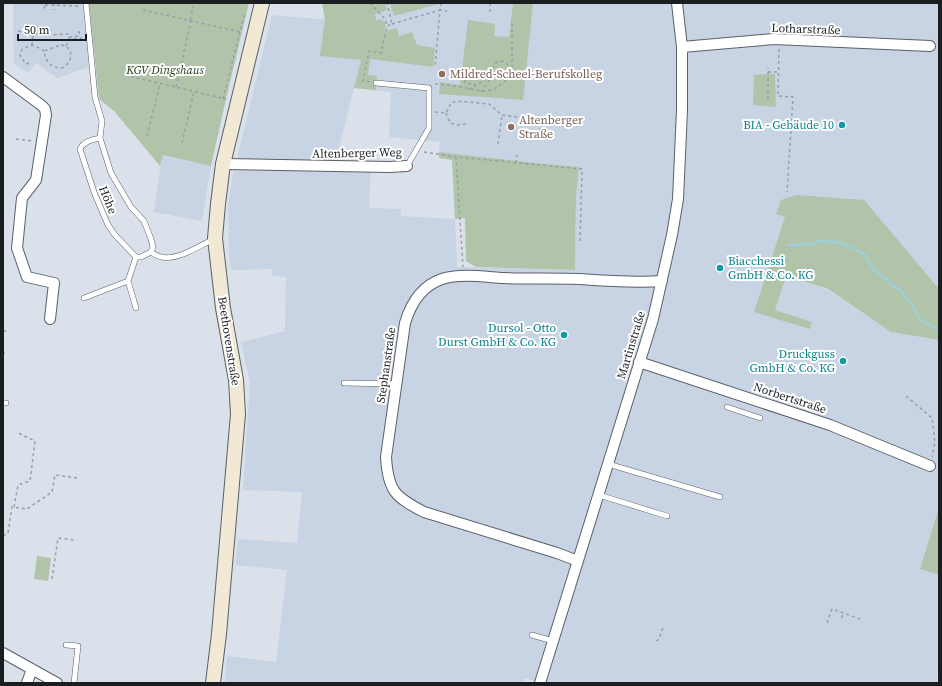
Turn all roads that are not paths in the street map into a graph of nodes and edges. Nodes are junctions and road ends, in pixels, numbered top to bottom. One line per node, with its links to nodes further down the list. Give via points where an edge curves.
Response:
1 (86, 3): 8 (lane, Höhe, via 95,97 102,120)
2 (262, 3): 9 (main road, Beethovenstraße)
3 (677, 3): 5 (street, Martinstraße)
4 (930, 46): 5 (street, Lotharstraße, via 780,40)
5 (682, 47): 15 (street, Martinstraße, via 678,199)
6 (3, 77): 18 (street, via 44,110 46,115 36,180 22,198 17,248 27,277 54,283)
7 (376, 83): 10 (lane, Altenberger Weg, via 429,88 429,128)
8 (100, 138): 12 (lane, Höhe, via 111,173 131,207 144,221 153,247); 13 (lane, Höhe, via 83,144 81,152 108,225)
9 (223, 164): 10 (street, Altenberger Weg); 11 (main road, Beethovenstraße)
10 (407, 166)
11 (215, 238): 12 (lane, via 184,254 171,257 161,257); 38 (main road, Beethovenstraße, via 223,308 236,380 238,414)
12 (150, 252): 13 (lane, via 141,258)
13 (136, 257): 14 (lane)
14 (128, 281): 16 (lane); 17 (lane)
15 (662, 281): 19 (street, Martinstraße); 21 (street, Stephanstraße, via 637,283 578,279 443,278 416,296 410,308 405,323)
16 (84, 298)
17 (136, 308)
18 (50, 319)
19 (639, 362): 24 (street, Martinstraße); 25 (street, Norbertstraße, via 830,426)
20 (344, 383): 21 (lane)
21 (396, 384): 29 (street, Stephanstraße, via 386,457 392,490 424,512)
22 (727, 407): 23 (lane)
23 (760, 418)
24 (608, 464): 26 (street, Martinstraße); 27 (lane)
25 (930, 466)
26 (599, 495): 28 (lane); 29 (street, Martinstraße)
27 (720, 497)
28 (667, 516)
29 (578, 561): 31 (street, Martinstraße)
30 (532, 635): 31 (lane)
31 (553, 641): 39 (street, Martinstraße)
32 (66, 645): 37 (lane, via 78,646)
33 (3, 653): 34 (street)
34 (32, 669): 35 (street); 36 (street)
35 (27, 683)
36 (57, 683)
37 (74, 683)
38 (213, 683)
39 (540, 683)

